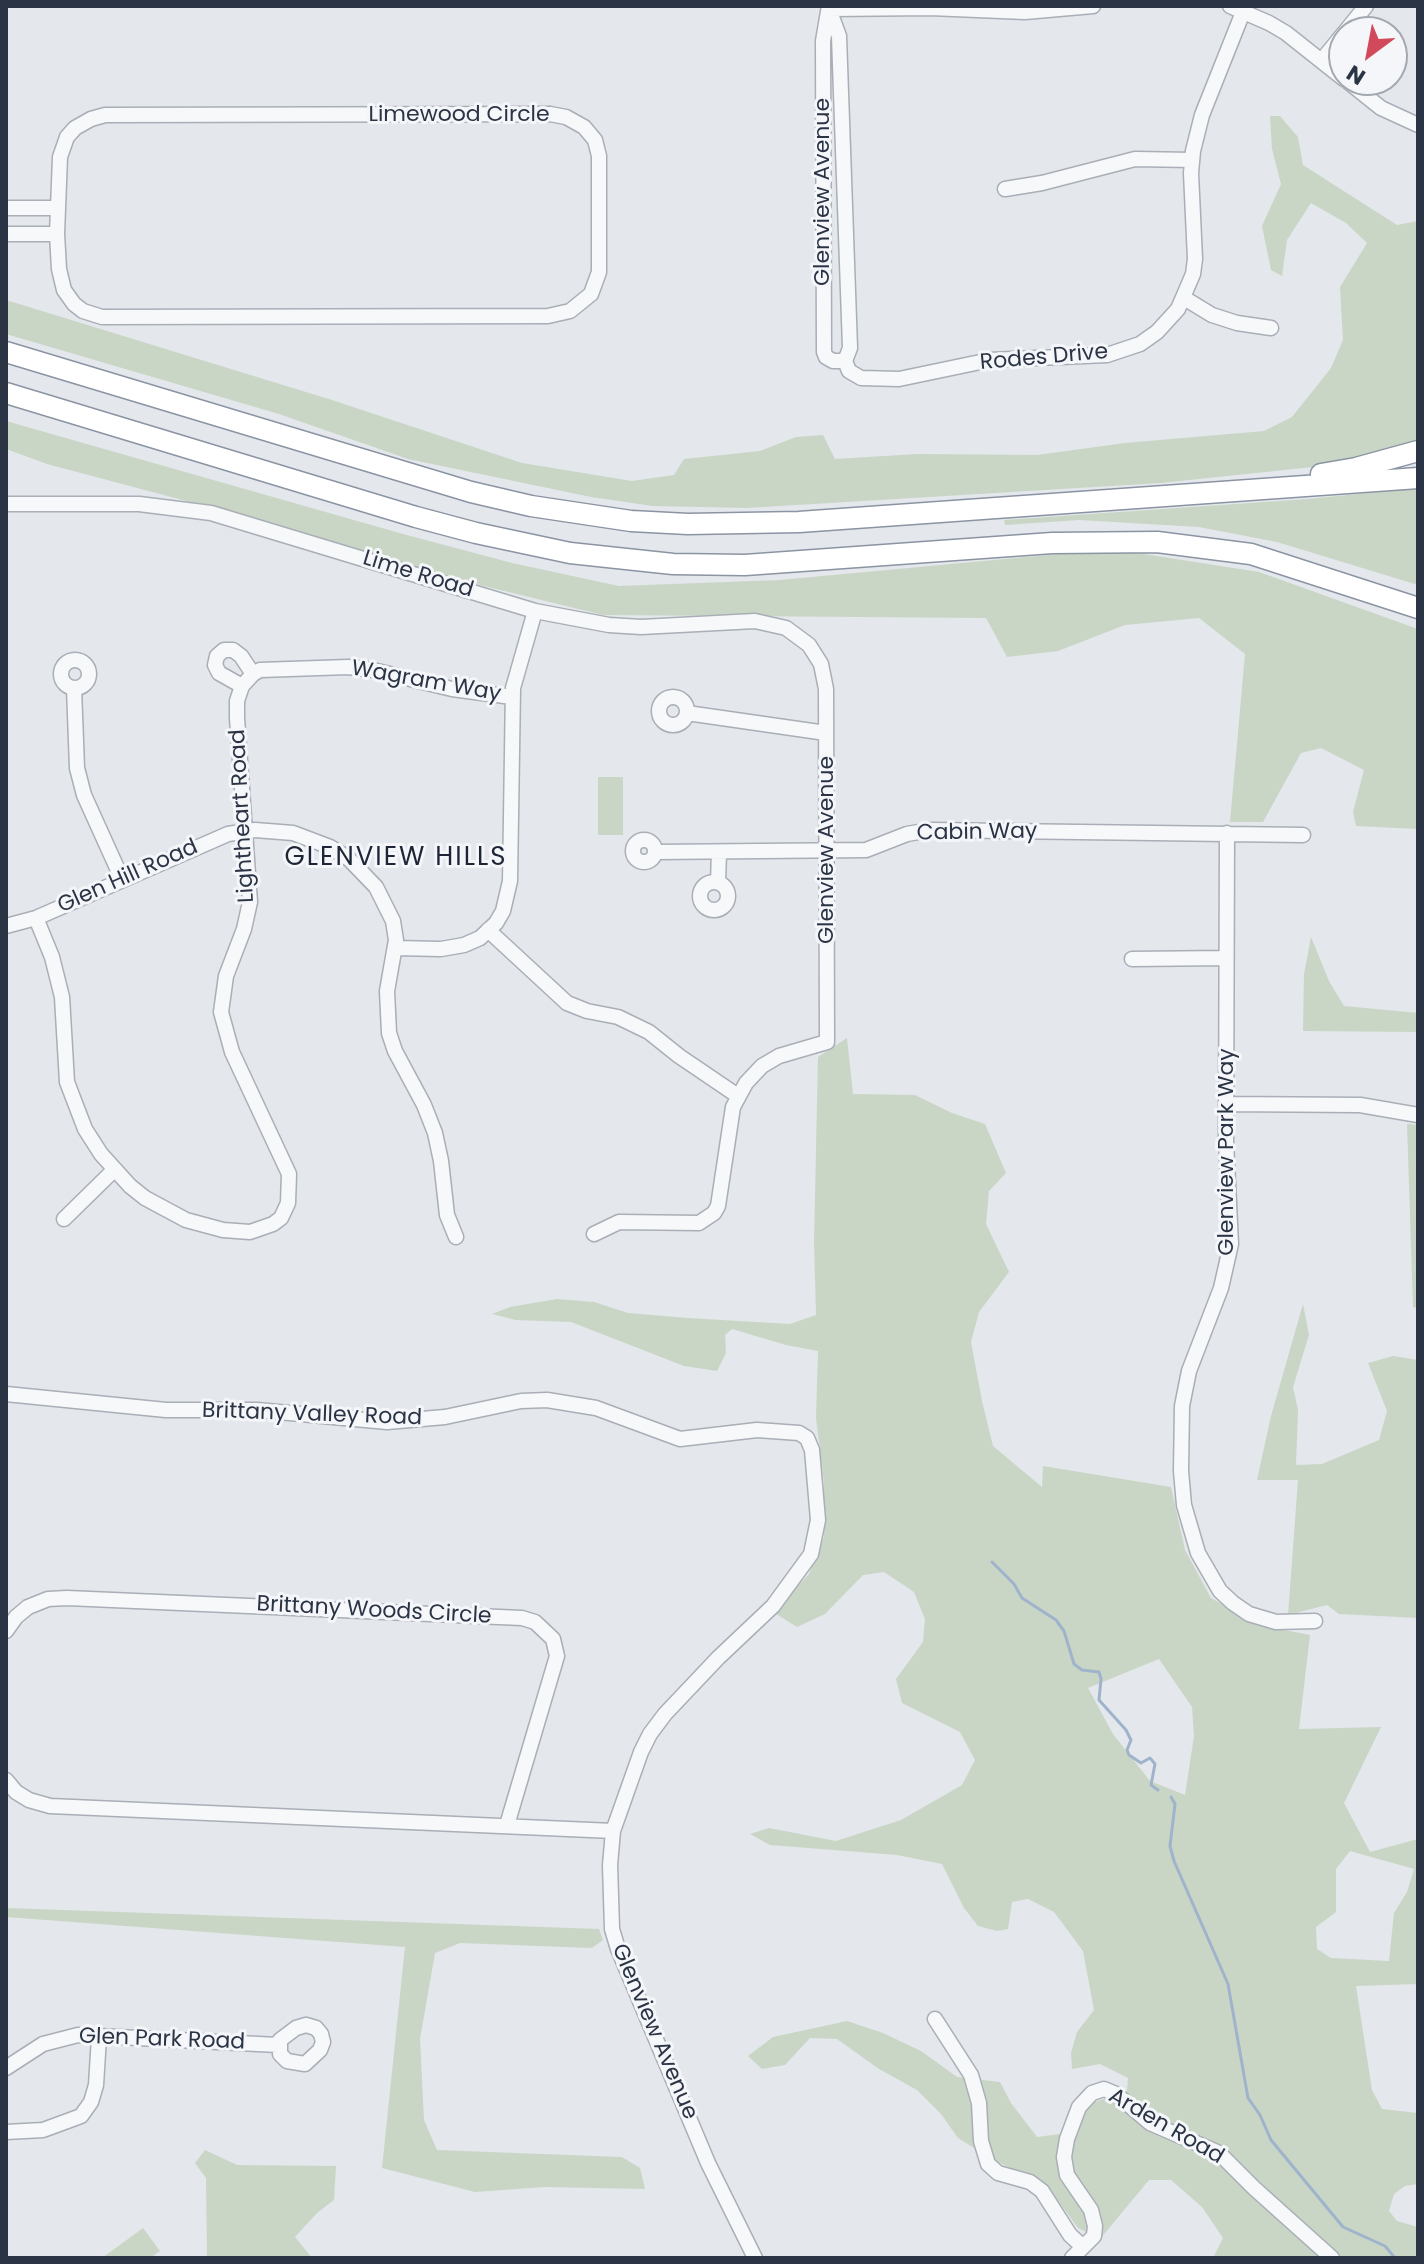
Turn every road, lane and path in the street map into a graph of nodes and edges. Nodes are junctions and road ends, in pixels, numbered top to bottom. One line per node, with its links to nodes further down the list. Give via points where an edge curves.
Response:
1 (1093, 6): 3 (street)
2 (829, 7): 3 (street); 19 (street, via 839,36 850,348); 19 (street, Glenview Avenue, via 823,41 824,352 833,361)
3 (1004, 9)
4 (1237, 9): 6 (street, via 1269,23); 10 (street)
5 (1328, 53): 6 (street)
6 (1322, 60): 7 (street)
7 (1328, 65)
8 (1366, 96): 9 (street)
9 (1418, 125)
10 (1192, 160): 11 (street, via 1126,160); 16 (street, via 1195,259)
11 (1005, 189)
12 (6, 208): 13 (street)
13 (57, 208): 15 (street, Limewood Circle); 15 (street, Limewood Circle, via 64,143 75,128 105,115 559,115 584,127 599,156 597,282 582,304 555,315 102,317 83,311 64,290)
14 (6, 234): 15 (street)
15 (57, 234)
16 (1184, 298): 17 (street, via 1237,323); 19 (street, Rodes Drive, via 1148,339 1107,355 1015,358 877,380 854,374)
17 (1271, 328)
18 (6, 352): 23 (highway, via 471,492 631,521 746,525)
19 (845, 361)
20 (6, 393): 25 (highway, via 446,525 618,559 745,565 1096,541 1157,542)
21 (1418, 451): 23 (highway, via 1356,468)
22 (1418, 478): 23 (highway)
23 (1199, 493)
24 (6, 504): 28 (street, Lime Road, via 139,504 211,513)
25 (1251, 554): 26 (highway, via 1267,552); 27 (highway)
26 (1418, 594)
27 (1418, 608)
28 (535, 611): 29 (street, Lime Road, via 641,627 773,623 799,636); 32 (street)
29 (819, 659): 34 (street, Glenview Avenue, via 826,689)
30 (247, 680): 32 (street, Wagram Way, via 276,668 348,667); 35 (street, Lightheart Road, via 237,697)
31 (74, 688): 41 (street, via 77,768)
32 (512, 697): 45 (street, via 510,881 503,911)
33 (687, 713): 34 (street)
34 (826, 733): 38 (street, Glenview Avenue)
35 (246, 831): 41 (street, Glen Hill Road, via 217,837); 47 (street, Glen Hill Road, via 293,833 349,859 386,903); 53 (street, Lightheart Road, via 250,902 226,976 221,1012 232,1052 289,1174 288,1203 279,1220 260,1230 207,1226 152,1203)
36 (1227, 833): 37 (street, Cabin Way); 38 (street, Cabin Way, via 930,830 866,850); 48 (street, Glenview Park Way)
37 (1303, 835)
38 (826, 851): 40 (street, Cabin Way); 50 (street, Glenview Avenue, via 827,1042 769,1061)
39 (655, 852): 40 (street, Cabin Way)
40 (719, 852): 42 (street)
41 (122, 879): 43 (street, Glen Hill Road)
42 (718, 883)
43 (36, 918): 44 (street, Glen Hill Road); 46 (street, Glen Hill Road); 53 (street, via 62,997 64,1063 74,1104)
44 (6, 926)
45 (488, 930): 47 (street, via 456,947); 50 (street, via 567,1003 649,1032)
46 (6, 937)
47 (395, 948): 56 (street, via 387,991 389,1033 435,1133 447,1215)
48 (1226, 958): 49 (street); 51 (street, Glenview Park Way)
49 (1132, 959)
50 (738, 1096): 55 (street, via 718,1206 709,1217 699,1223 619,1222)
51 (1227, 1104): 52 (street, via 1360,1105); 59 (street, Glenview Park Way, via 1231,1244 1182,1406 1184,1505 1198,1553 1226,1597 1249,1614 1276,1622)
52 (1418, 1115)
53 (114, 1170): 54 (street)
54 (64, 1219)
55 (594, 1234)
56 (456, 1237)
57 (6, 1394): 58 (street, Brittany Valley Road, via 166,1410 257,1410 387,1422 547,1400 596,1408 680,1439 757,1430)
58 (802, 1435): 63 (street, Glenview Avenue, via 812,1450 818,1520 811,1554 773,1606 650,1734)
59 (1315, 1621)
60 (6, 1631): 62 (street, Brittany Woods Circle, via 28,1607 67,1598 535,1622 553,1639 557,1656)
61 (6, 1780): 62 (street, via 22,1796 50,1806)
62 (507, 1825): 63 (street)
63 (613, 1831): 70 (street, Glenview Avenue, via 609,1879 614,1938 708,2163)
64 (935, 2019): 69 (street, via 971,2075 988,2164 1042,2191)
65 (99, 2037): 66 (street, Glen Park Road); 67 (street, Glen Park Road, via 58,2038); 68 (street, via 96,2085 81,2116 43,2130)
66 (278, 2045)
67 (6, 2068)
68 (6, 2132)
69 (1083, 2247): 71 (street); 72 (street, Arden Road, via 1094,2236 1093,2215 1070,2181 1064,2157 1079,2107 1104,2089 1150,2123 1219,2153)
70 (755, 2258)
71 (1072, 2258)
72 (1332, 2258)

